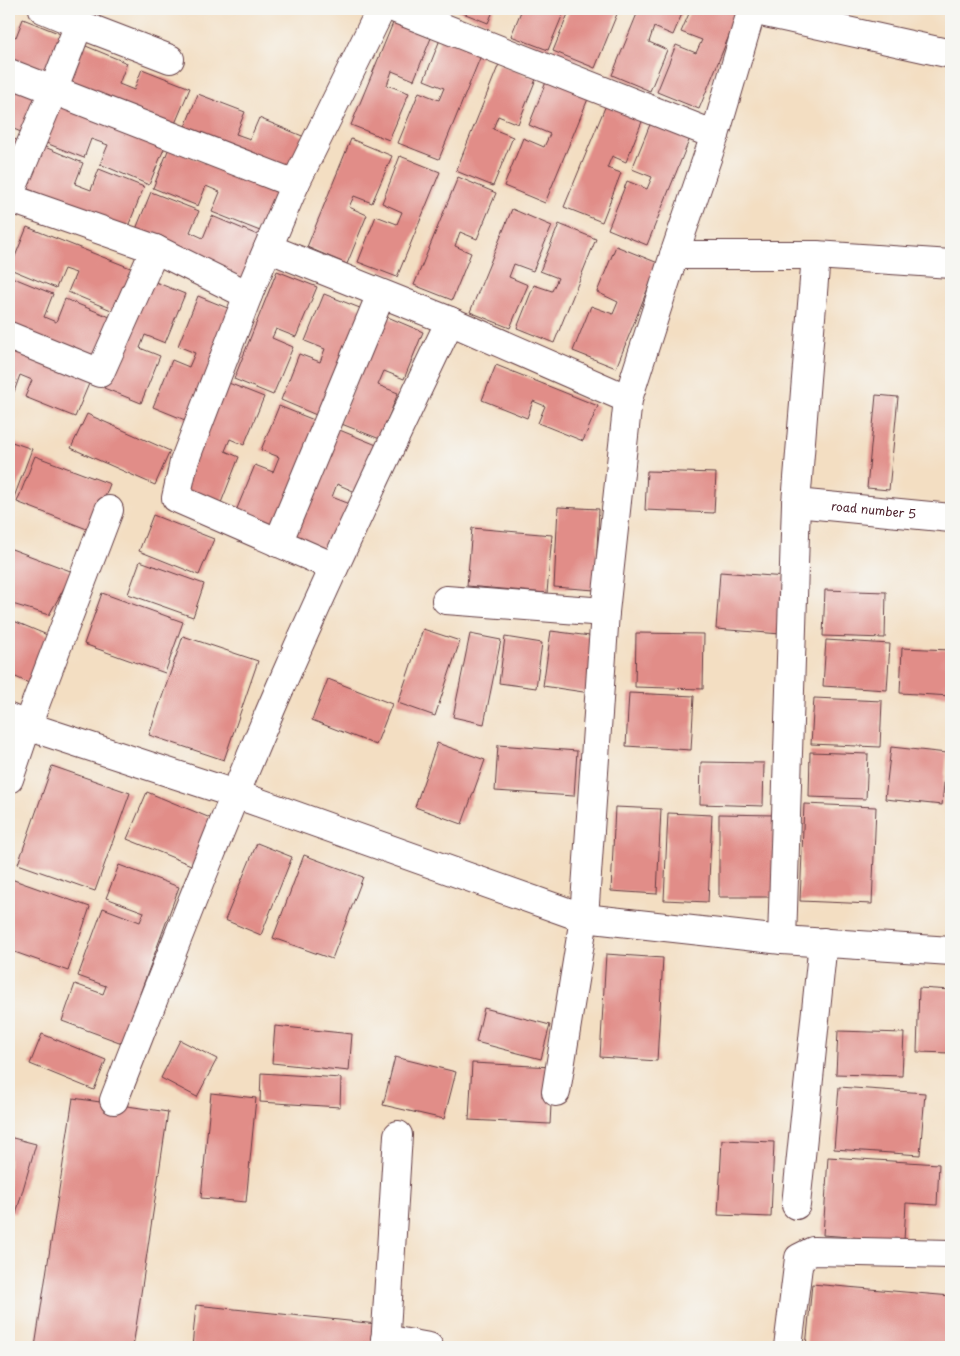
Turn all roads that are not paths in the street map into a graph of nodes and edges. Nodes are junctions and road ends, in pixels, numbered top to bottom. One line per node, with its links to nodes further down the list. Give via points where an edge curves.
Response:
1 (43, 9): 5 (street)
2 (381, 9): 11 (street)
3 (396, 9): 10 (street)
4 (752, 9): 6 (street); 10 (street)
5 (79, 24): 7 (street); 9 (street)
6 (951, 54)
7 (170, 59)
8 (9, 73): 9 (street)
9 (53, 91): 11 (street); 12 (street)
10 (715, 135): 15 (street)
11 (295, 184): 13 (street)
12 (9, 197): 14 (street)
13 (268, 248): 18 (street); 19 (street)
14 (156, 250): 19 (street); 21 (street, via 100,373)
15 (674, 255): 16 (street); 22 (street)
16 (816, 255): 17 (street); 23 (street)
17 (951, 264)
18 (381, 294): 20 (street); 26 (street)
19 (248, 295): 26 (street, via 184,462 176,498)
20 (450, 321): 22 (street); 27 (street)
21 (9, 336)
22 (628, 399): 29 (street)
23 (796, 504): 25 (street, road number 5); 34 (street)
24 (109, 510): 30 (street)
25 (951, 518)
26 (278, 543): 27 (street)
27 (334, 567): 32 (street)
28 (446, 600): 29 (street)
29 (605, 612): 33 (street)
30 (18, 722): 31 (street); 32 (street)
31 (9, 779)
32 (235, 794): 33 (street); 38 (street)
33 (584, 918): 34 (street); 37 (street)
34 (782, 940): 35 (street)
35 (823, 942): 36 (street); 40 (street)
36 (951, 951)
37 (556, 1092)
38 (114, 1100)
39 (398, 1135): 42 (street)
40 (796, 1205)
41 (951, 1254): 44 (street, via 813,1251 799,1258)
42 (385, 1343): 43 (street)
43 (429, 1347)
44 (788, 1347)

